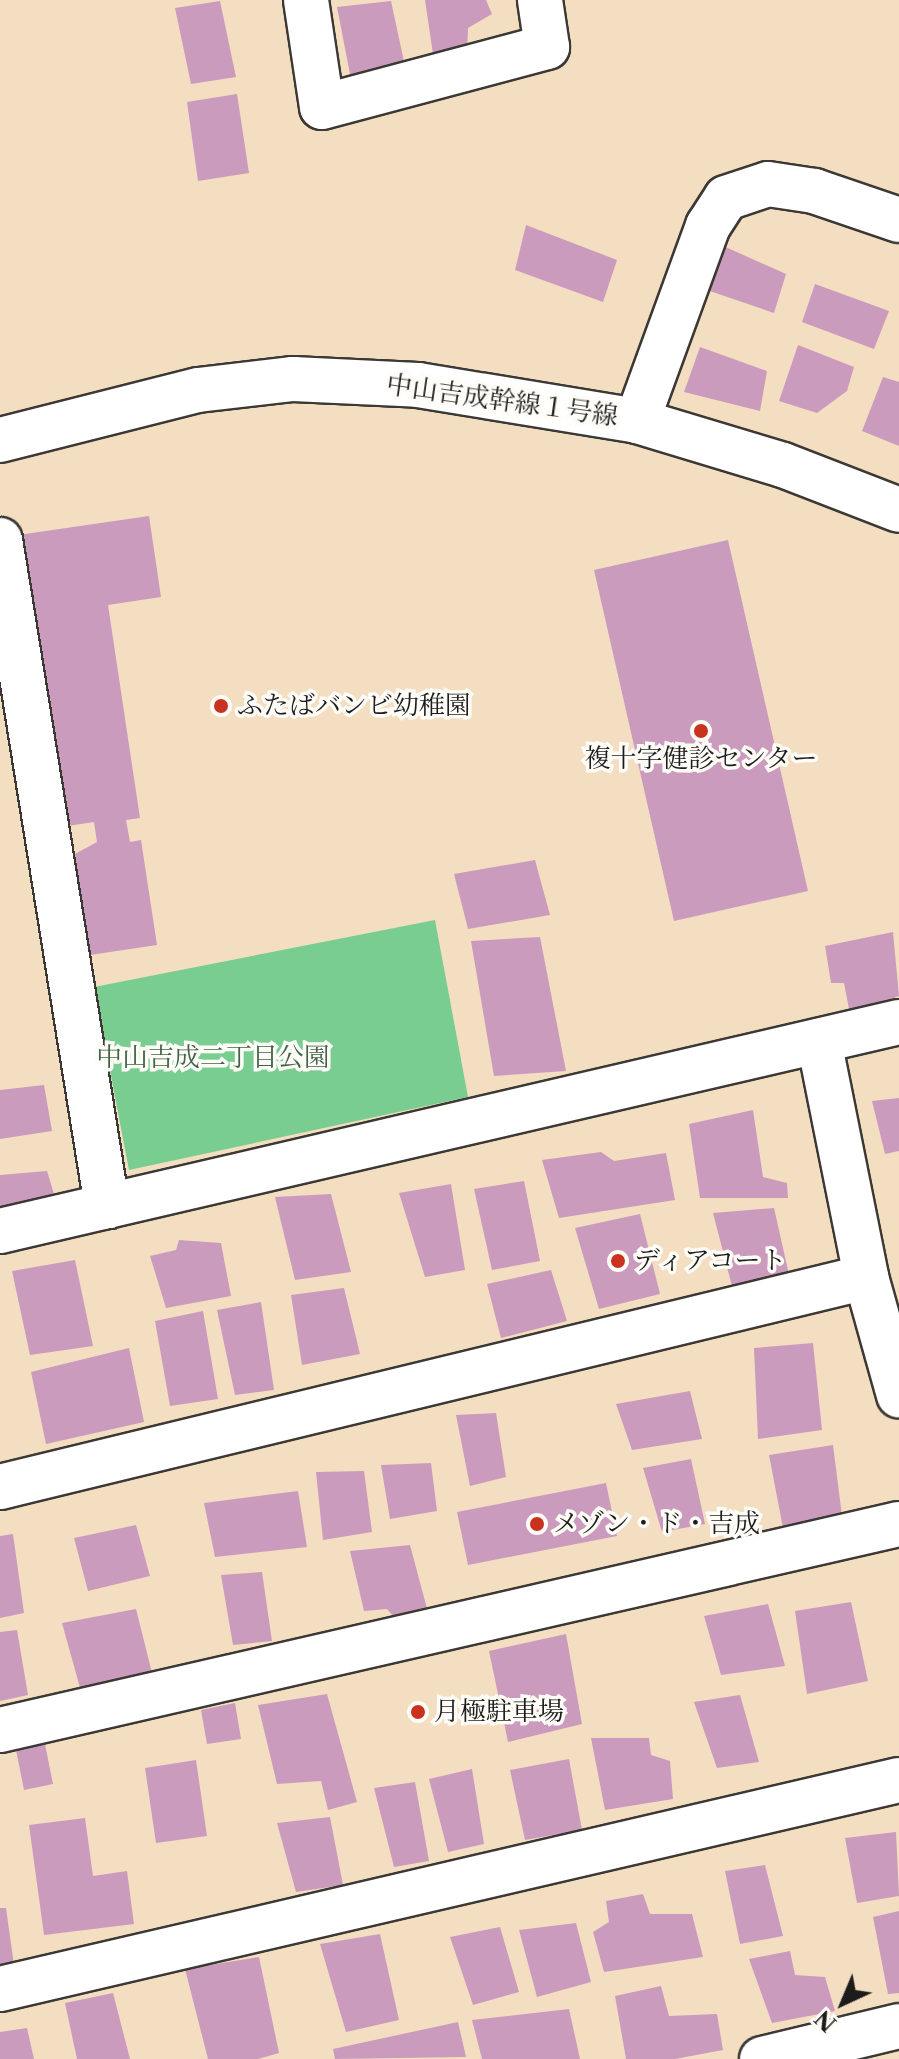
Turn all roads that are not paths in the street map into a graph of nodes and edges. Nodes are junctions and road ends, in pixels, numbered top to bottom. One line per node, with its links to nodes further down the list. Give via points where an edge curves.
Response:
1 (306, 0): 2 (street, via 322,107 547,47)
2 (540, 0)
3 (899, 220): 4 (street, via 814,191 768,184 726,198 708,226)
4 (637, 421): 5 (street, 中山吉成幹線１号線, via 418,385 293,379 198,390); 6 (street, 中山吉成幹線１号線, via 783,465)
5 (0, 440)
6 (899, 510)
7 (0, 540): 10 (street)
8 (899, 1022): 9 (street)
9 (819, 1041): 10 (street); 12 (street)
10 (107, 1206): 11 (street)
11 (0, 1231)
12 (866, 1277): 13 (street); 14 (street)
13 (899, 1395)
14 (0, 1487)
15 (899, 1524): 16 (street)
16 (0, 1730)
17 (899, 1780): 18 (street)
18 (0, 1989)
19 (899, 2026): 20 (street)
20 (762, 2059)

